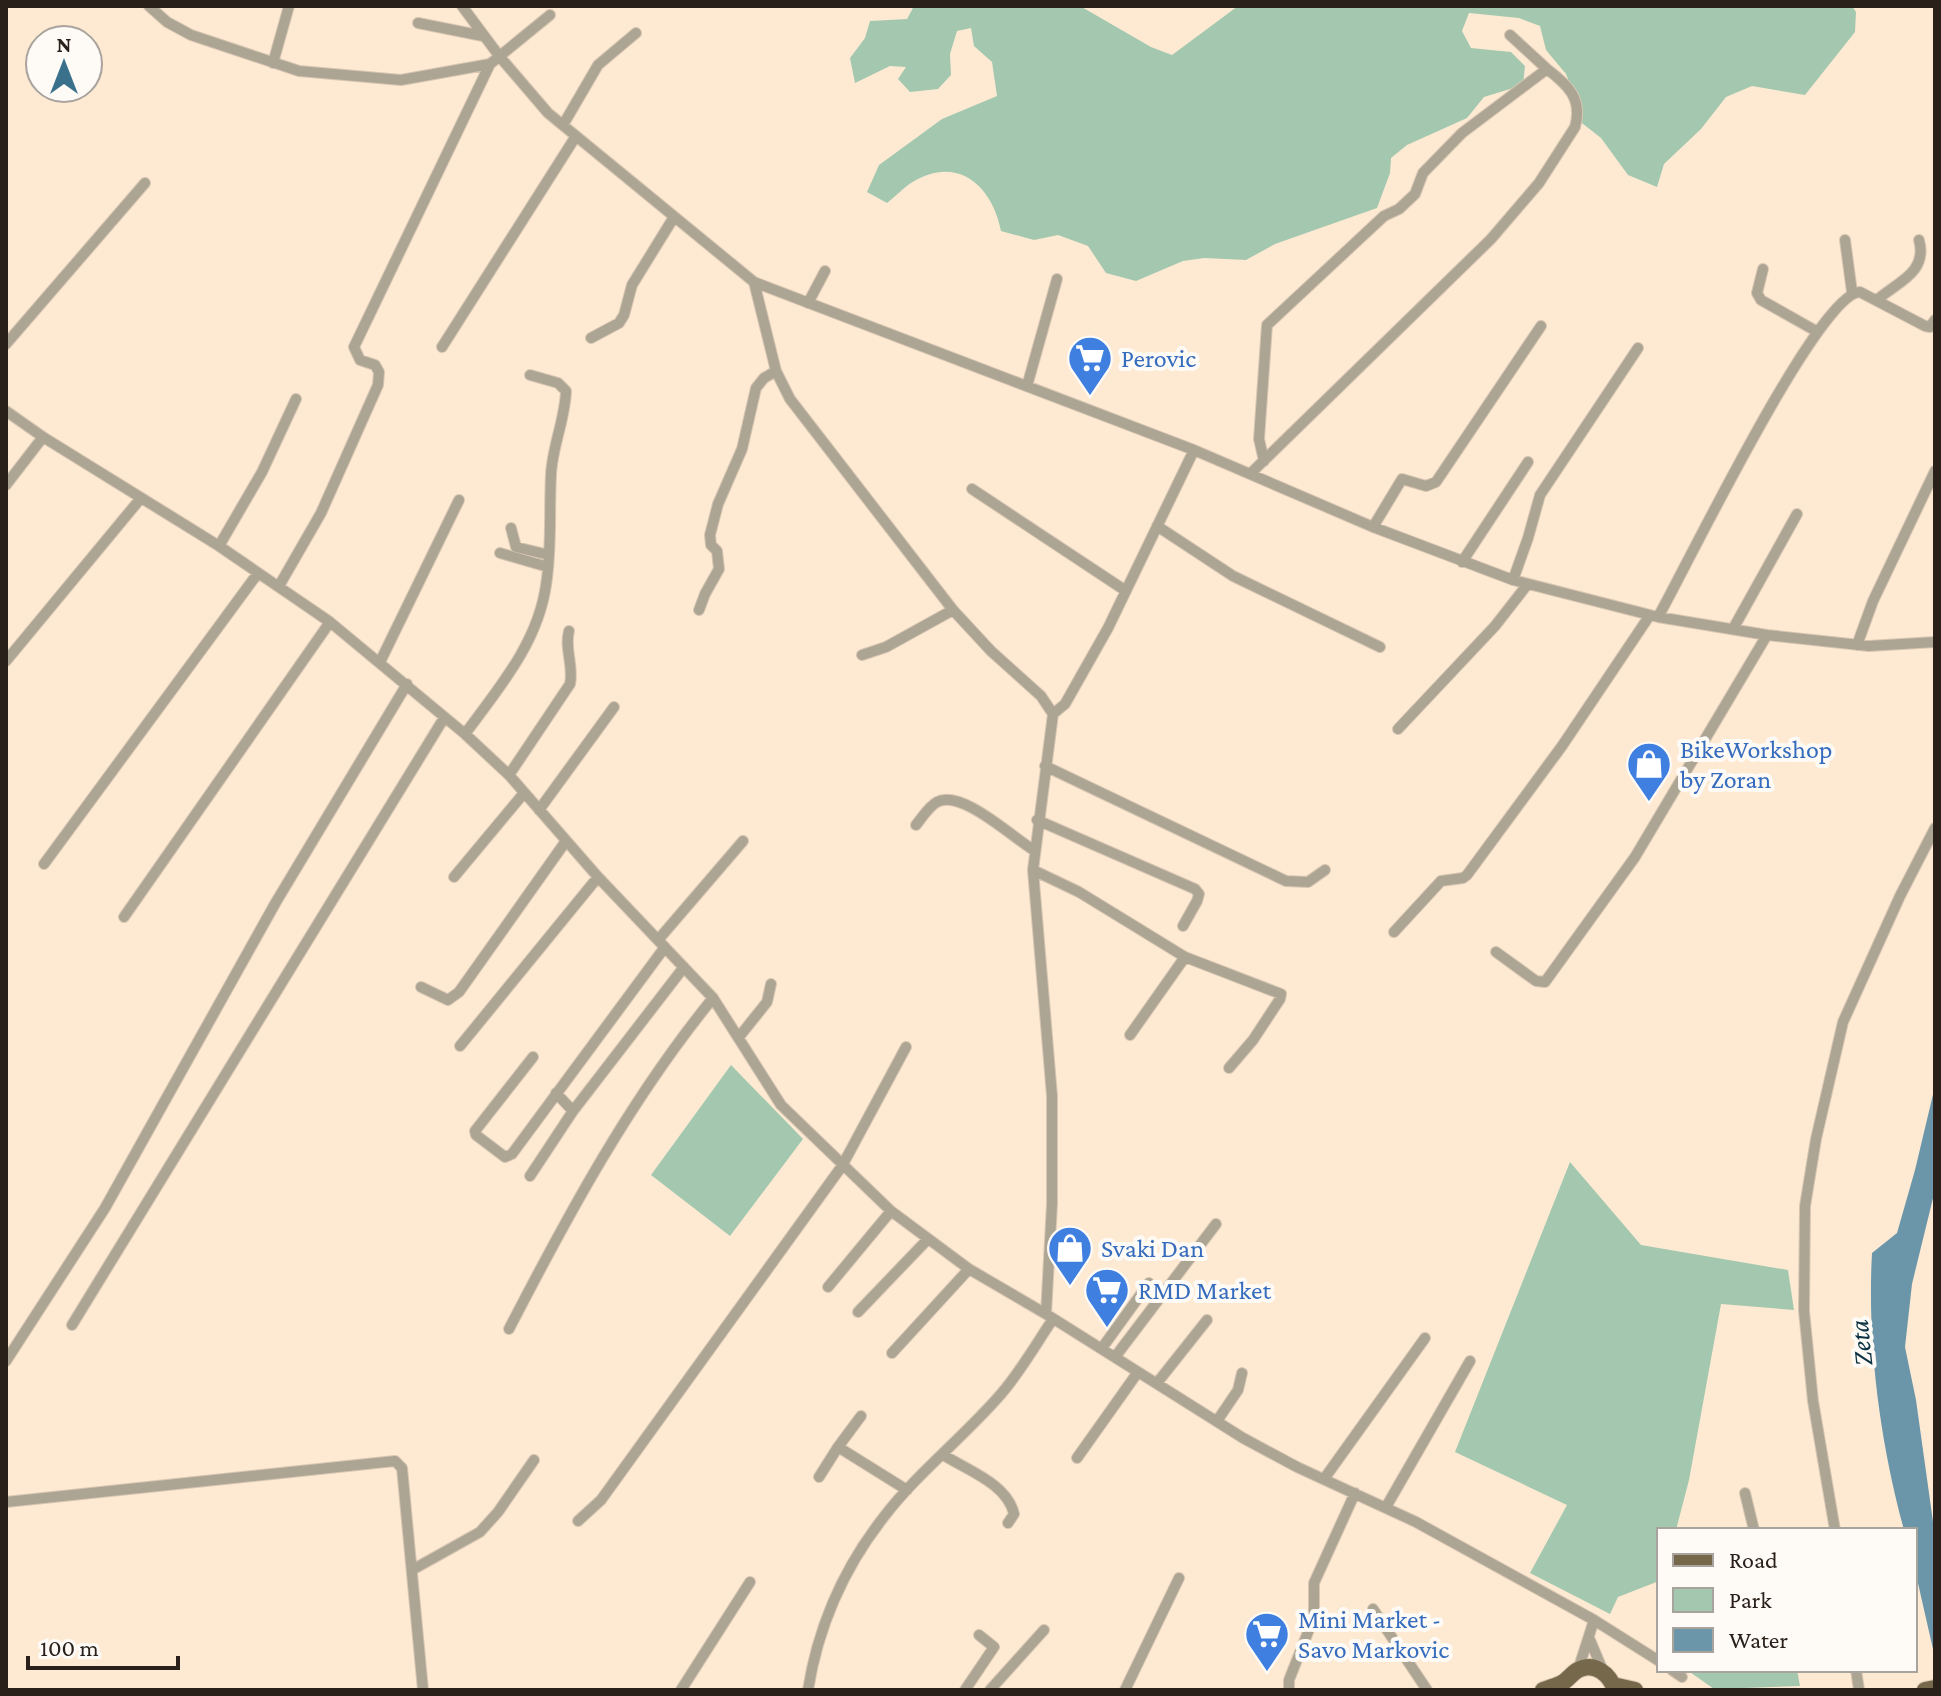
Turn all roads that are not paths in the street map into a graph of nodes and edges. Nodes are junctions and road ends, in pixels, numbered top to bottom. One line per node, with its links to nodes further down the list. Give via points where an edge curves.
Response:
1 (149, 6): 10 (street, via 191,35)
2 (289, 6): 10 (street)
3 (462, 6): 8 (street)
4 (550, 15): 9 (street)
5 (418, 23): 8 (street)
6 (636, 33): 13 (street, via 598,65)
7 (1510, 35): 12 (street)
8 (483, 36): 9 (street)
9 (500, 57): 11 (street); 13 (street)
10 (273, 63): 11 (street, via 299,71 401,80)
11 (490, 64): 60 (street, via 354,347 360,360 375,365 378,385 321,513)
12 (1547, 69): 40 (street, via 1462,133 1423,173 1415,194 1384,216 1267,325 1259,439); 40 (street, via 1575,95 1578,118 1539,183 1491,239)
13 (563, 125): 14 (street)
14 (576, 136): 16 (street); 31 (street)
15 (145, 183): 30 (street)
16 (674, 217): 22 (street); 29 (street, via 632,285 619,323)
17 (1845, 240): 23 (street)
18 (1919, 240): 24 (street, via 1916,268)
19 (1763, 269): 28 (street, via 1757,293 1761,300)
20 (825, 271): 25 (street)
21 (1057, 279): 35 (street)
22 (754, 282): 25 (street); 33 (street)
23 (1852, 292): 24 (street); 28 (street)
24 (1877, 300): 26 (street, via 1925,326)
25 (808, 303): 35 (street)
26 (1935, 320)
27 (1541, 326): 50 (street, via 1436,482 1426,486 1402,479)
28 (1816, 331): 64 (street)
29 (591, 338)
30 (6, 344)
31 (442, 347)
32 (1638, 348): 58 (street, via 1540,495)
33 (776, 371): 62 (street, via 756,388 742,449 715,513 710,535 719,569); 63 (street, via 790,399)
34 (530, 375): 54 (street, via 558,383 566,391 551,474)
35 (1027, 386): 39 (street)
36 (296, 399): 52 (street)
37 (6, 411): 38 (street)
38 (43, 437): 44 (street); 46 (street)
39 (1194, 450): 43 (street); 49 (street)
40 (1264, 461): 43 (street)
41 (1528, 462): 55 (street)
42 (1935, 471): 70 (street)
43 (1250, 474): 50 (street)
44 (6, 485)
45 (972, 489): 61 (street)
46 (141, 498): 52 (street); 73 (street)
47 (459, 500): 74 (street)
48 (1797, 514): 66 (street)
49 (1157, 526): 61 (street); 71 (street, via 1233,576)
50 (1373, 527): 55 (street)
51 (511, 528): 54 (street, via 516,547)
52 (219, 546): 57 (street)
53 (500, 553): 56 (street)
54 (549, 555): 56 (street)
55 (1462, 562): 58 (street)
56 (548, 567): 80 (street, via 533,631)
57 (258, 573): 60 (street); 91 (street)
58 (1513, 580): 59 (street)
59 (1527, 585): 64 (street); 79 (street)
60 (279, 586): 65 (street)
61 (1126, 591): 77 (street, via 1065,704)
62 (699, 610)
63 (953, 610): 72 (street); 77 (street)
64 (1654, 616): 66 (street); 98 (street, via 1467,875 1441,881)
65 (330, 622): 74 (street); 96 (street)
66 (1733, 629): 68 (street)
67 (569, 631): 82 (street, via 570,684)
68 (1767, 635): 70 (street); 100 (street, via 1635,857 1545,982)
69 (1935, 642): 70 (street)
70 (1857, 645)
71 (1380, 647)
72 (862, 655)
73 (6, 661)
74 (380, 662): 75 (street)
75 (407, 684): 78 (street); 131 (street, via 276,902 105,1208)
76 (614, 707): 84 (street)
77 (1053, 714): 81 (street)
78 (444, 718): 80 (street); 125 (street)
79 (1398, 729)
80 (465, 734): 82 (street)
81 (1045, 766): 85 (street); 93 (street, via 1286,881 1308,882)
82 (509, 775): 83 (street)
83 (524, 793): 84 (street); 94 (street)
84 (539, 810): 88 (street)
85 (1037, 820): 90 (street); 97 (street, via 1195,889 1197,901)
86 (916, 825): 90 (street, via 936,802 954,800)
87 (1935, 828): 152 (street, via 1843,1022 1805,1206 1804,1311)
88 (566, 841): 95 (street); 104 (street, via 459,992 448,1000)
89 (743, 841): 99 (street)
90 (1035, 851): 92 (street)
91 (44, 864)
92 (1033, 870): 101 (street); 123 (street, via 1052,1096)
93 (1325, 870)
94 (454, 877)
95 (598, 877): 99 (street); 108 (street)
96 (124, 917)
97 (1183, 926)
98 (1394, 932)
99 (662, 943): 102 (street); 112 (street)
100 (1496, 952)
101 (1185, 957): 106 (street); 111 (street, via 1281,994)
102 (684, 967): 105 (street); 113 (street)
103 (771, 984): 107 (street, via 767,1002)
104 (421, 987)
105 (713, 998): 107 (street); 126 (street, via 622,1122)
106 (1130, 1035)
107 (739, 1037): 114 (street, via 781,1105)
108 (460, 1046)
109 (906, 1047): 114 (street)
110 (533, 1057): 112 (street, via 476,1128 476,1135 508,1157)
111 (1229, 1068)
112 (556, 1093): 113 (street)
113 (573, 1111): 115 (street)
114 (842, 1166): 116 (street); 149 (street, via 601,1500)
115 (530, 1176)
116 (891, 1211): 118 (street); 121 (street)
117 (1216, 1224): 130 (street)
118 (928, 1239): 119 (street); 122 (street)
119 (969, 1269): 123 (street); 129 (street)
120 (1149, 1283): 128 (street)
121 (828, 1287)
122 (858, 1312)
123 (1050, 1316): 128 (street); 139 (street, via 1002,1393)
124 (1207, 1320): 135 (street)
125 (72, 1325)
126 (509, 1329)
127 (1425, 1338): 143 (street)
128 (1102, 1348): 130 (street)
129 (892, 1353)
130 (1115, 1357): 133 (street)
131 (6, 1361)
132 (1470, 1361): 148 (street)
133 (1138, 1372): 135 (street); 140 (street)
134 (1242, 1373): 137 (street, via 1238,1390)
135 (1157, 1383): 137 (street)
136 (861, 1416): 138 (street)
137 (1217, 1421): 143 (street)
138 (838, 1447): 142 (street); 144 (street)
139 (942, 1454): 144 (street); 150 (street, via 1011,1502 1014,1514)
140 (1077, 1458)
141 (534, 1460): 153 (street, via 480,1532)
142 (819, 1477)
143 (1324, 1479): 145 (street)
144 (907, 1490): 169 (street, via 876,1528 831,1603)
145 (1355, 1493): 148 (street); 173 (street, via 1314,1583 1314,1617)
146 (1745, 1493): 151 (street)
147 (6, 1502): 153 (street, via 395,1461 402,1468)
148 (1386, 1507): 157 (street)
149 (578, 1521)
150 (1008, 1523)
151 (1754, 1528)
152 (1835, 1528)
153 (412, 1570): 167 (street)
154 (1179, 1578): 172 (street)
155 (750, 1582): 168 (street)
156 (1373, 1609): 174 (street)
157 (1594, 1620): 160 (street); 161 (street)
158 (1044, 1630): 171 (street)
159 (979, 1635): 170 (street, via 994,1650)
160 (1590, 1640): 164 (street); 165 (street)
161 (1657, 1660)
162 (1675, 1672): 163 (street)
163 (1682, 1677)
164 (1569, 1681): 165 (main road, via 1586,1668); 175 (main road)
165 (1610, 1682): 176 (main road)
166 (1935, 1688): 177 (main road)
167 (423, 1690)
168 (681, 1690)
169 (808, 1690)
170 (965, 1690)
171 (990, 1690)
172 (1125, 1690)
173 (1289, 1690)
174 (1427, 1690)
175 (1543, 1690)
176 (1635, 1690)
177 (1925, 1690)

